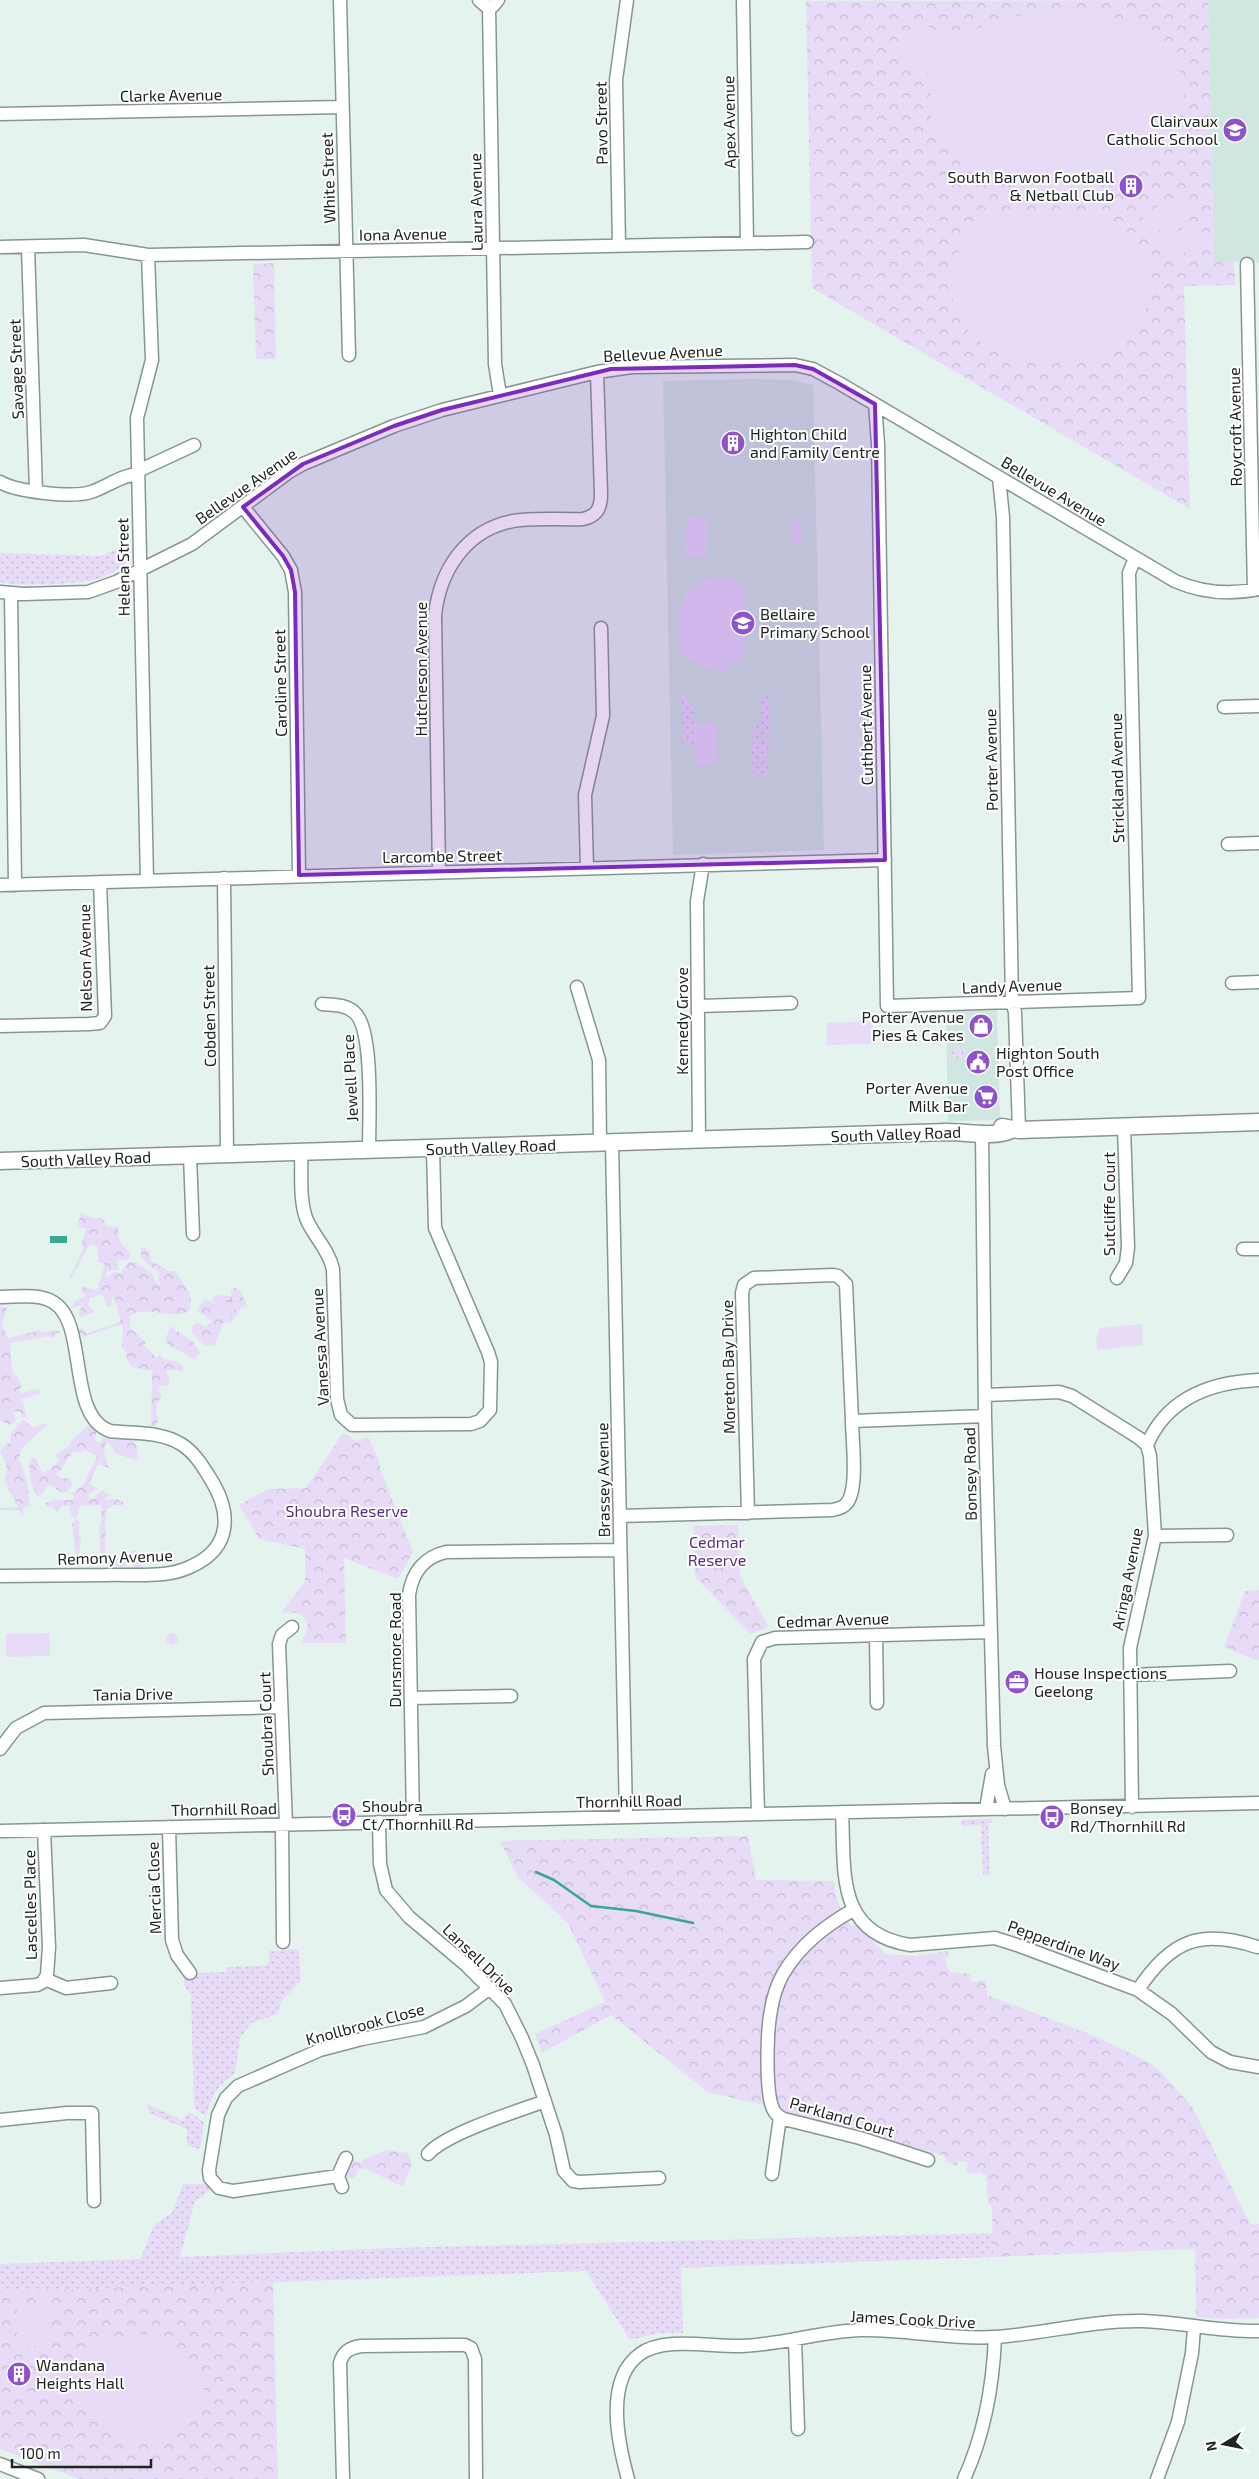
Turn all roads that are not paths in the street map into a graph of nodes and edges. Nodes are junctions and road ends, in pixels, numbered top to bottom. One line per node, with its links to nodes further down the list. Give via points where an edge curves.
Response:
1 (340, 0): 5 (street, White Street)
2 (627, 0): 10 (street, Pavo Street, via 616,80)
3 (743, 0): 8 (street, Apex Avenue)
4 (488, 2): 12 (street, Laura Avenue)
5 (342, 108): 6 (street, Clarke Avenue); 13 (street, White Street)
6 (0, 114)
7 (807, 242): 8 (street, Iona Avenue)
8 (747, 243): 10 (street, Iona Avenue)
9 (28, 246): 11 (street, Iona Avenue); 14 (street, Iona Avenue, via 84,245); 28 (street, Savage Street)
10 (619, 246): 12 (street, Iona Avenue)
11 (0, 247)
12 (492, 248): 13 (street, Iona Avenue); 19 (street, Laura Avenue, via 495,364)
13 (346, 251): 14 (street, Iona Avenue); 17 (street, White Street)
14 (148, 255): 25 (street, Helena Street, via 152,360 137,415)
15 (1247, 264): 16 (street, Roycroft Avenue)
16 (1254, 320): 22 (street, Roycroft Avenue)
17 (348, 355)
18 (597, 372): 19 (street, Bellevue Avenue); 20 (street, Bellevue Avenue, via 632,367 795,365 813,369); 45 (street, Hutcheson Avenue, via 602,494 597,512 583,519 515,521 486,531 455,557 441,583 435,615)
19 (500, 395): 30 (street, Bellevue Avenue, via 394,426 303,464)
20 (875, 404): 21 (street, Bellevue Avenue); 23 (street, Cuthbert Avenue)
21 (893, 415): 23 (street, Cuthbert Avenue, via 880,430); 26 (street, Bellevue Avenue)
22 (1256, 442): 34 (street, Roycroft Avenue)
23 (878, 444): 41 (street, Cuthbert Avenue)
24 (194, 445): 25 (street)
25 (138, 473): 28 (street, via 82,494); 33 (street, Helena Street)
26 (1000, 478): 29 (street, Bellevue Avenue); 31 (street, Porter Avenue)
27 (0, 482): 28 (street, via 18,490)
28 (36, 491)
29 (1022, 491): 31 (street, Porter Avenue, via 1006,503); 32 (street, Bellevue Avenue)
30 (243, 507): 33 (street, Bellevue Avenue, via 192,544); 46 (street, Caroline Street, via 283,556 291,570 295,592)
31 (1003, 517): 57 (street, Porter Avenue)
32 (1135, 558): 34 (street, Bellevue Avenue, via 1195,590); 56 (street, Strickland Avenue, via 1129,573)
33 (139, 572): 35 (street, Bellevue Avenue, via 88,592); 48 (street, Helena Street)
34 (1257, 589)
35 (6, 593): 51 (street)
36 (601, 628): 44 (street, via 603,716 585,795)
37 (1259, 706): 38 (street)
38 (1224, 708)
39 (1228, 844): 40 (street)
40 (1259, 844)
41 (885, 860): 42 (street, Larcombe Street); 61 (street, Cuthbert Avenue)
42 (703, 864): 43 (street, Larcombe Street); 52 (street, Kennedy Grove)
43 (689, 865): 44 (street, Larcombe Street); 52 (street, Kennedy Grove)
44 (587, 868): 45 (street, Larcombe Street)
45 (439, 872): 46 (street, Larcombe Street)
46 (299, 875): 47 (street, Larcombe Street)
47 (224, 878): 48 (street, Larcombe Street); 72 (street, Cobden Street)
48 (147, 881): 49 (street, Larcombe Street)
49 (100, 882): 51 (street, Larcombe Street); 62 (street, Nelson Avenue, via 105,1016 100,1023)
50 (0, 885): 51 (street, Larcombe Street)
51 (16, 885)
52 (698, 901): 60 (street, Kennedy Grove)
53 (1259, 982): 54 (street)
54 (1232, 983)
55 (577, 988): 68 (street, Brassey Avenue, via 599,1060)
56 (1138, 998): 57 (street, Landy Avenue)
57 (1012, 1002): 61 (street, Landy Avenue); 65 (street, Porter Avenue, via 1007,1017)
58 (791, 1003): 60 (street)
59 (322, 1004): 70 (street, Jewell Place, via 350,1009 357,1014 363,1026 368,1048)
60 (699, 1006): 67 (street, Kennedy Grove)
61 (887, 1006)
62 (0, 1026)
63 (1259, 1122): 64 (main road, South Valley Road)
64 (1124, 1127): 65 (main road, South Valley Road); 78 (street, Sutcliffe Court, via 1128,1248 1126,1263)
65 (1015, 1130): 66 (main road, South Valley Road, via 996,1135)
66 (978, 1132): 67 (main road, South Valley Road); 81 (street, Bonsey Road)
67 (699, 1140): 68 (main road, South Valley Road)
68 (606, 1143): 69 (main road, South Valley Road); 86 (street, Brassey Avenue)
69 (434, 1148): 70 (main road, South Valley Road); 71 (street, Vanessa Avenue, via 435,1228 491,1362 490,1410 480,1421 471,1424 352,1425 341,1415 337,1399 333,1268 330,1256 305,1213)
70 (369, 1150): 71 (main road, South Valley Road)
71 (301, 1152): 72 (main road, South Valley Road)
72 (227, 1154): 73 (main road, South Valley Road)
73 (190, 1156): 74 (main road, South Valley Road); 75 (street)
74 (0, 1161)
75 (193, 1234)
76 (1242, 1249): 77 (street)
77 (1259, 1249)
78 (1117, 1278)
79 (0, 1297): 90 (street, Remony Avenue, via 44,1298 54,1302 69,1322 88,1408 104,1428 170,1438 195,1455 215,1484 226,1518 220,1541 203,1560 168,1573)
80 (1259, 1380): 84 (street, via 1216,1385 1192,1395 1166,1415 1151,1434)
81 (985, 1395): 82 (street, Bonsey Road); 84 (street, via 1059,1392 1072,1396)
82 (985, 1416): 83 (street); 92 (street, Bonsey Road)
83 (852, 1421): 85 (street, Moreton Bay Drive, via 853,1481 847,1504 832,1510); 85 (street, Moreton Bay Drive, via 848,1299 843,1279 825,1275 760,1277 748,1281 742,1293)
84 (1147, 1445): 88 (street, Aringa Avenue)
85 (748, 1513): 86 (street, Moreton Bay Drive)
86 (620, 1516): 89 (street, Brassey Avenue)
87 (1227, 1535): 88 (street)
88 (1155, 1536): 95 (street, Aringa Avenue, via 1130,1648)
89 (620, 1550): 97 (street, Dunsmore Road, via 446,1552 428,1559 415,1573 409,1595); 108 (street, Brassey Avenue)
90 (0, 1576)
91 (292, 1627): 99 (street, Shoubra Court, via 282,1635 279,1644)
92 (990, 1632): 93 (street, Cedmar Avenue); 100 (street, Bonsey Road)
93 (876, 1635): 98 (street); 107 (street, Cedmar Avenue, via 775,1638 766,1639 758,1645 754,1659)
94 (1230, 1671): 95 (street)
95 (1130, 1675): 103 (street, Aringa Avenue)
96 (511, 1696): 97 (street)
97 (411, 1698): 110 (street, Dunsmore Road)
98 (877, 1703)
99 (281, 1707): 101 (street, Tania Drive, via 44,1713 16,1728); 111 (street, Shoubra Court)
100 (994, 1746): 104 (street, Bonsey Road, via 992,1785); 105 (street, Bonsey Road, via 998,1785)
101 (0, 1749)
102 (1259, 1803): 103 (street, Thornhill Road)
103 (1132, 1807): 105 (street, Thornhill Road)
104 (986, 1809): 105 (street, Thornhill Road); 106 (street, Thornhill Road)
105 (1005, 1809)
106 (842, 1812): 107 (street, Thornhill Road); 115 (street, Pepperdine Way, via 845,1886)
107 (758, 1814): 108 (street, Thornhill Road)
108 (626, 1817): 110 (street, Thornhill Road)
109 (378, 1822): 110 (street, Thornhill Road); 111 (street, Thornhill Road); 122 (street, Lansell Drive, via 380,1864 386,1890 409,1916)
110 (413, 1822)
111 (284, 1824): 112 (street, Thornhill Road); 116 (street, Shoubra Court)
112 (169, 1827): 113 (street, Thornhill Road); 118 (street, Mercia Close, via 172,1940)
113 (44, 1830): 114 (street, Thornhill Road); 119 (street, Lascelles Place, via 49,1947)
114 (0, 1831)
115 (853, 1910): 123 (street, Pepperdine Way, via 874,1933 897,1943 928,1945 995,1938); 126 (street, Parkland Court, via 806,1944 784,1973 774,1994 769,2032 769,2096 774,2111)
116 (282, 1942)
117 (1257, 1948): 123 (street, via 1226,1939 1178,1946 1158,1962)
118 (190, 1973)
119 (45, 1978): 120 (street, Lascelles Place, via 68,1988); 121 (street, Lascelles Place, via 37,1985)
120 (111, 1983)
121 (0, 1988)
122 (490, 1988): 125 (street, Lansell Drive, via 513,2017); 129 (street, Knollbrook Close, via 466,2006 424,2027 362,2038 320,2050 238,2086 226,2098 218,2116 209,2170 210,2178 219,2188 233,2191 340,2181)
123 (1138, 1990): 124 (street, Pepperdine Way, via 1172,2014 1211,2052 1230,2062)
124 (1259, 2067)
125 (545, 2101): 128 (street, via 457,2136 434,2147); 132 (street, Lansell Drive, via 565,2180)
126 (780, 2117): 130 (street, Parkland Court); 131 (street)
127 (0, 2120): 133 (street, via 92,2113)
128 (428, 2154)
129 (346, 2158)
130 (928, 2160)
131 (772, 2174)
132 (658, 2178)
133 (94, 2201)
134 (1194, 2328): 135 (street, James Cook Drive); 136 (street, James Cook Drive, via 1162,2322 1119,2321); 145 (street, via 1178,2422)
135 (1259, 2331)
136 (995, 2337): 137 (street, James Cook Drive, via 972,2339 862,2330); 144 (street, via 986,2419)
137 (795, 2339): 138 (street); 143 (street, James Cook Drive, via 741,2346 670,2344 650,2347 639,2354 625,2372 618,2402 620,2443)
138 (798, 2429)
139 (0, 2464): 140 (street)
140 (38, 2479)
141 (343, 2479): 142 (street, via 340,2363 346,2352 351,2347 361,2346 465,2345 471,2348 475,2359)
142 (476, 2479)
143 (628, 2479)
144 (964, 2479)
145 (1157, 2479)

